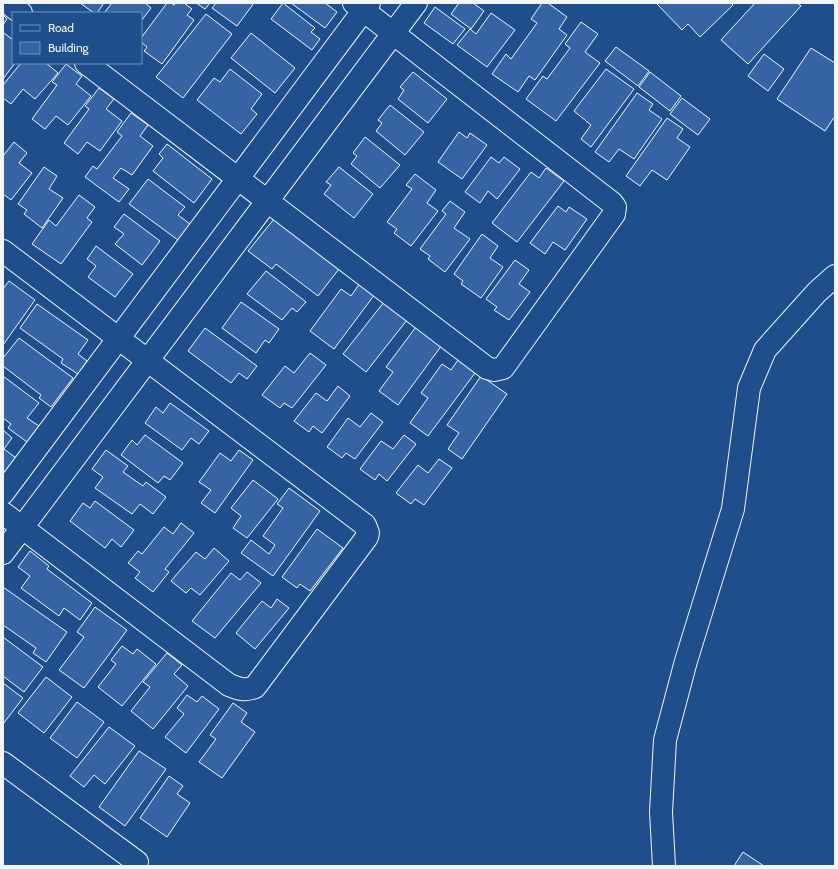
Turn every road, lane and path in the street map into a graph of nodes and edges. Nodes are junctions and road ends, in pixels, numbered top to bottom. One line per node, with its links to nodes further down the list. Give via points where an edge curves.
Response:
1 (10, 3): 4 (street)
2 (416, 3): 5 (street)
3 (362, 5): 5 (street); 7 (street)
4 (20, 12)
5 (394, 34): 8 (street); 8 (street, via 615,207 614,214 503,368 487,368)
6 (87, 64): 7 (street)
7 (238, 178): 8 (street); 11 (street)
8 (268, 201): 12 (street)
9 (3, 251): 11 (street)
10 (835, 276): 19 (street, via 765,350 749,388 733,509 686,661 665,740 661,812)
11 (118, 338): 12 (street); 13 (street)
12 (148, 360): 15 (street); 15 (street, via 367,528 367,537 260,681 248,690 229,685)
13 (3, 493)
14 (3, 513): 15 (street)
15 (22, 528): 16 (street)
16 (3, 553)
17 (3, 762): 18 (street)
18 (137, 862)
19 (664, 866)

